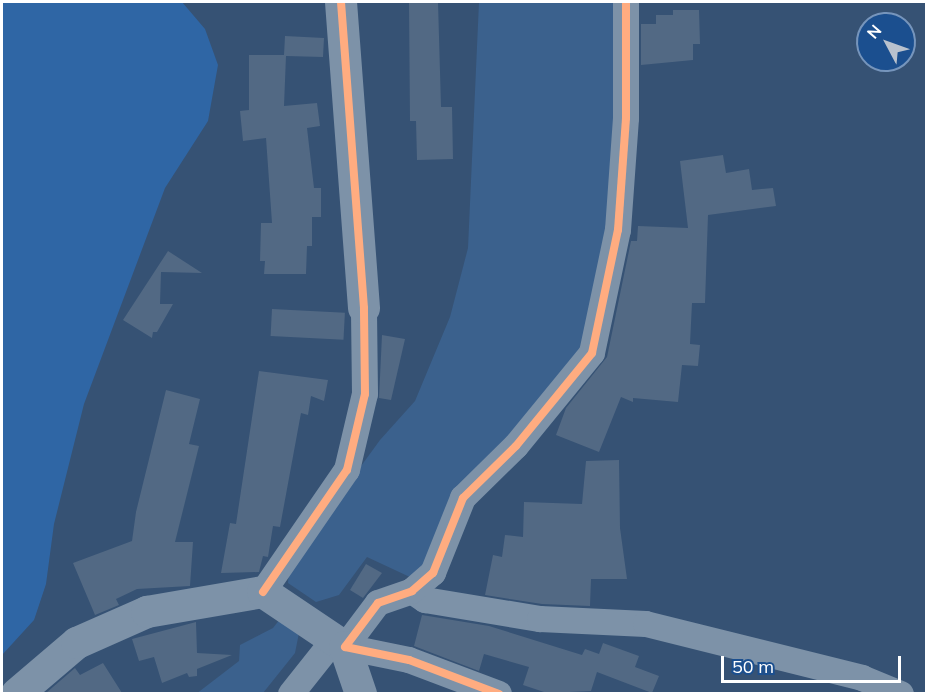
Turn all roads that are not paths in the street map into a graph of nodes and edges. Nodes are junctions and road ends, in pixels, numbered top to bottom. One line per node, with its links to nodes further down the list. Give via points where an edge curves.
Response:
1 (341, 2): 3 (street)
2 (626, 2): 4 (street, via 626,118 618,230 599,335 592,353 552,404 463,498 433,573)
3 (364, 308): 5 (street, via 365,394 347,470)
4 (412, 591): 6 (street, via 378,603); 11 (street, via 425,600 540,618 646,624 861,678)
5 (263, 592): 6 (street); 7 (street, via 147,612 77,643)
6 (340, 644): 8 (street); 9 (street); 10 (street, via 409,660)
7 (17, 693)
8 (291, 693)
9 (361, 693)
10 (499, 693)
11 (901, 693)

